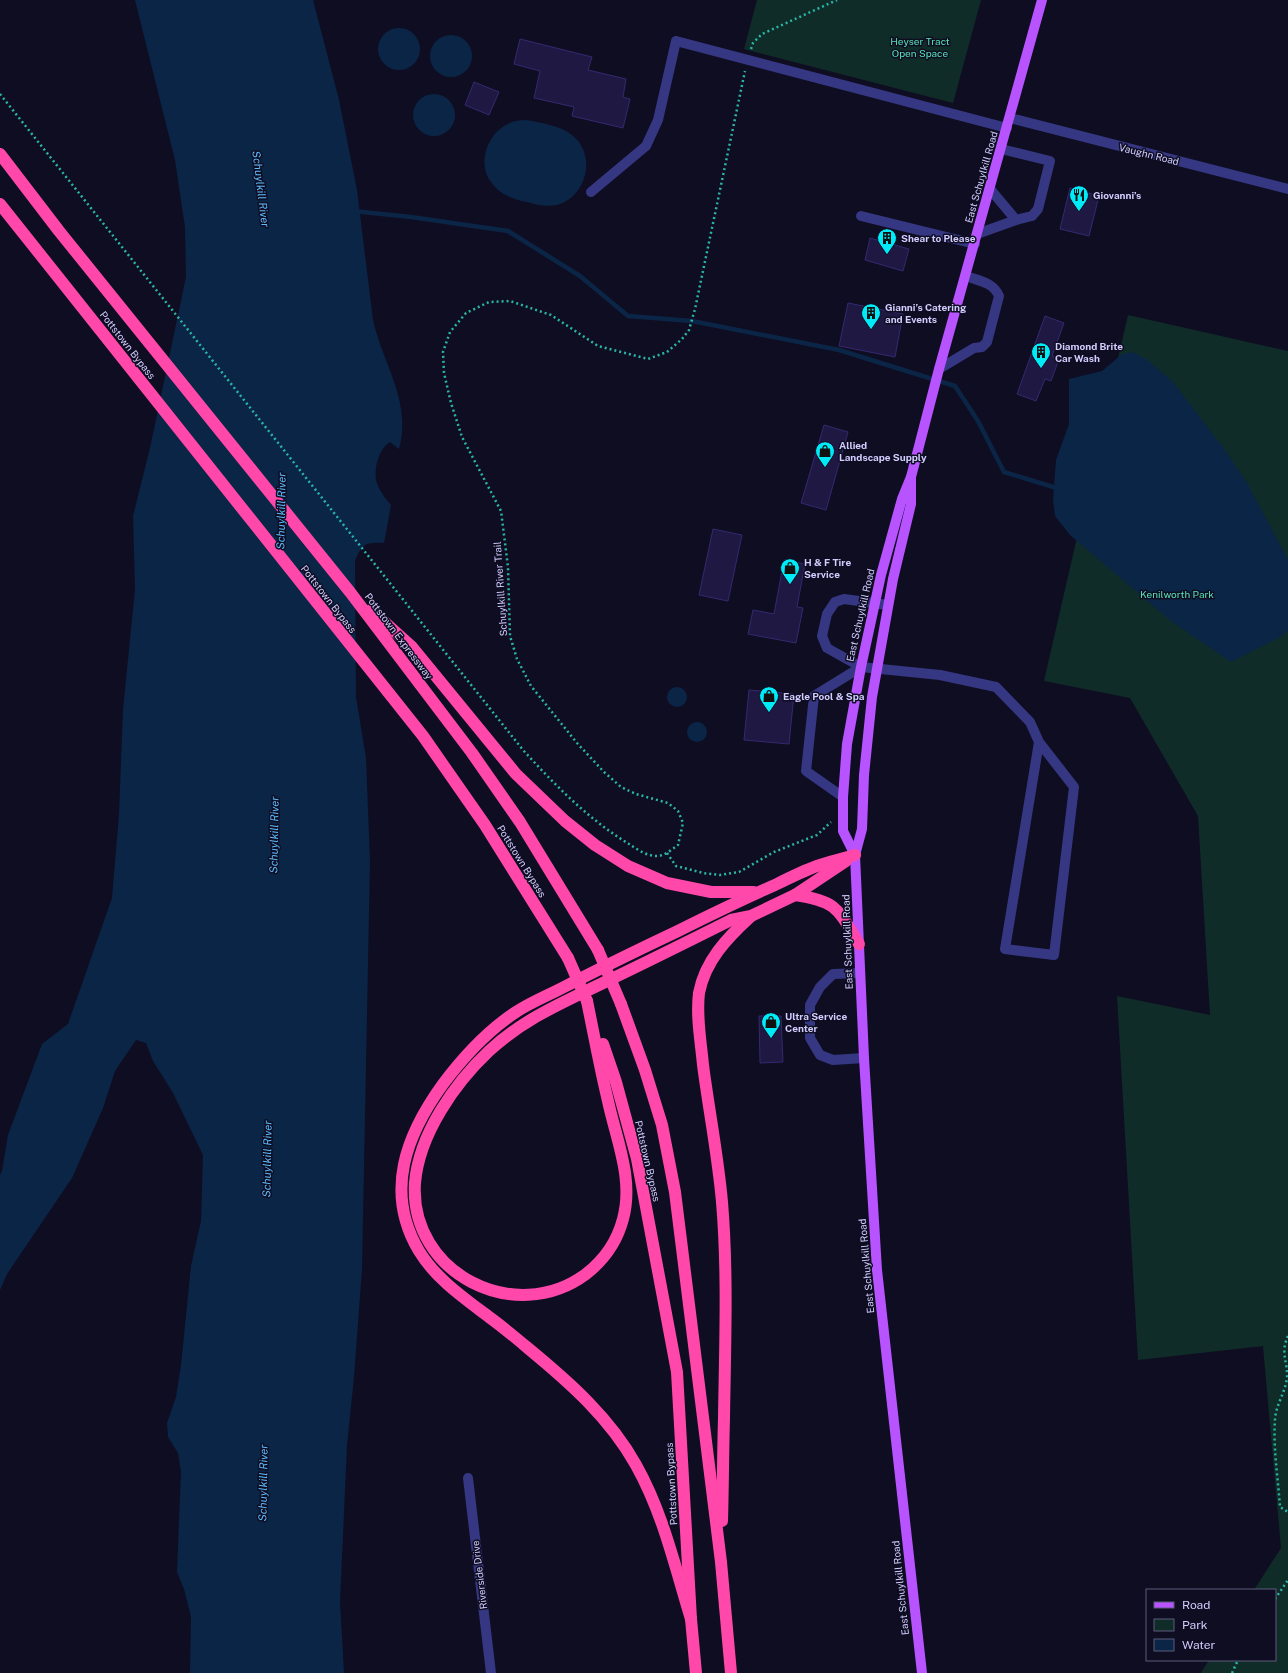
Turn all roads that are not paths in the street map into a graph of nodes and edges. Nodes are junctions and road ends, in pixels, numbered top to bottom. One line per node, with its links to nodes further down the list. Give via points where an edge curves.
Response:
1 (1042, 0): 2 (main road, East Schuylkill Road)
2 (1008, 123): 3 (main road, East Schuylkill Road); 5 (street, Vaughn Road); 7 (street, Vaughn Road, via 676,41 658,120 646,146)
3 (1000, 149): 6 (main road, East Schuylkill Road); 10 (street, via 1050,161 1038,209 1032,216)
4 (0, 154): 16 (highway, Pottstown Bypass)
5 (1288, 188)
6 (990, 189): 10 (street); 11 (main road, East Schuylkill Road)
7 (591, 192)
8 (0, 204): 30 (highway, Pottstown Bypass, bridge, via 423,736 485,826 568,958)
9 (861, 216): 12 (street)
10 (1016, 220): 11 (street)
11 (977, 234): 12 (main road, East Schuylkill Road)
12 (975, 244): 13 (main road, East Schuylkill Road)
13 (966, 276): 14 (main road, East Schuylkill Road); 14 (street, via 992,285 999,296 987,342)
14 (939, 369): 15 (main road, East Schuylkill Road)
15 (911, 477): 17 (main road, East Schuylkill Road, via 902,499); 18 (main road, East Schuylkill Road, via 911,504)
16 (350, 592): 21 (highway, Pottstown Expressway); 25 (highway, via 412,647 516,774 595,845 628,866 667,883 711,892)
17 (875, 604): 18 (street); 19 (main road, East Schuylkill Road); 19 (street, via 844,599 835,602 827,614 822,636 827,648)
18 (888, 605): 20 (main road, East Schuylkill Road)
19 (860, 667): 20 (street); 23 (main road, East Schuylkill Road, via 847,744); 23 (street, via 814,696 806,771)
20 (877, 668): 22 (street, via 940,675 996,687 1030,722); 24 (main road, East Schuylkill Road, via 867,744 862,829)
21 (428, 695): 33 (highway, Pottstown Bypass, bridge, via 520,822 598,950 645,1070 662,1125 676,1192)
22 (1039, 742): 22 (street, via 1005,949 1054,955 1074,786)
23 (843, 797): 24 (main road, East Schuylkill Road, via 843,831)
24 (855, 855): 25 (highway, via 814,867); 26 (highway); 28 (main road, East Schuylkill Road)
25 (758, 892): 34 (highway, via 517,1011 468,1052 434,1097 410,1142 402,1169 401,1198 404,1214 410,1233 428,1264 441,1278 578,1391 626,1449 644,1480 662,1523)
26 (795, 895): 27 (highway); 28 (highway, via 825,901 842,915)
27 (751, 916): 30 (highway, via 731,920 540,1013 489,1051 456,1089 422,1148 415,1184 417,1208 425,1233 441,1257 462,1277 480,1287 498,1293 521,1295 565,1287 603,1259 619,1232 626,1206 625,1171); 33 (highway, via 715,954 703,978 698,1005 701,1048 722,1201 726,1271)
28 (859, 944): 29 (main road, East Schuylkill Road)
29 (860, 973): 31 (main road, East Schuylkill Road); 31 (street, via 833,974 820,987 810,1005 810,1038 820,1055 833,1060)
30 (587, 1001): 34 (highway, Pottstown Bypass, via 616,1082 637,1159 677,1372)
31 (864, 1058): 38 (main road, East Schuylkill Road, via 877,1270)
32 (468, 1478): 35 (street, Riverside Drive)
33 (721, 1562): 37 (highway, Pottstown Bypass)
34 (691, 1620): 36 (highway, Pottstown Bypass)
35 (491, 1673)
36 (696, 1673)
37 (731, 1673)
38 (922, 1673)

